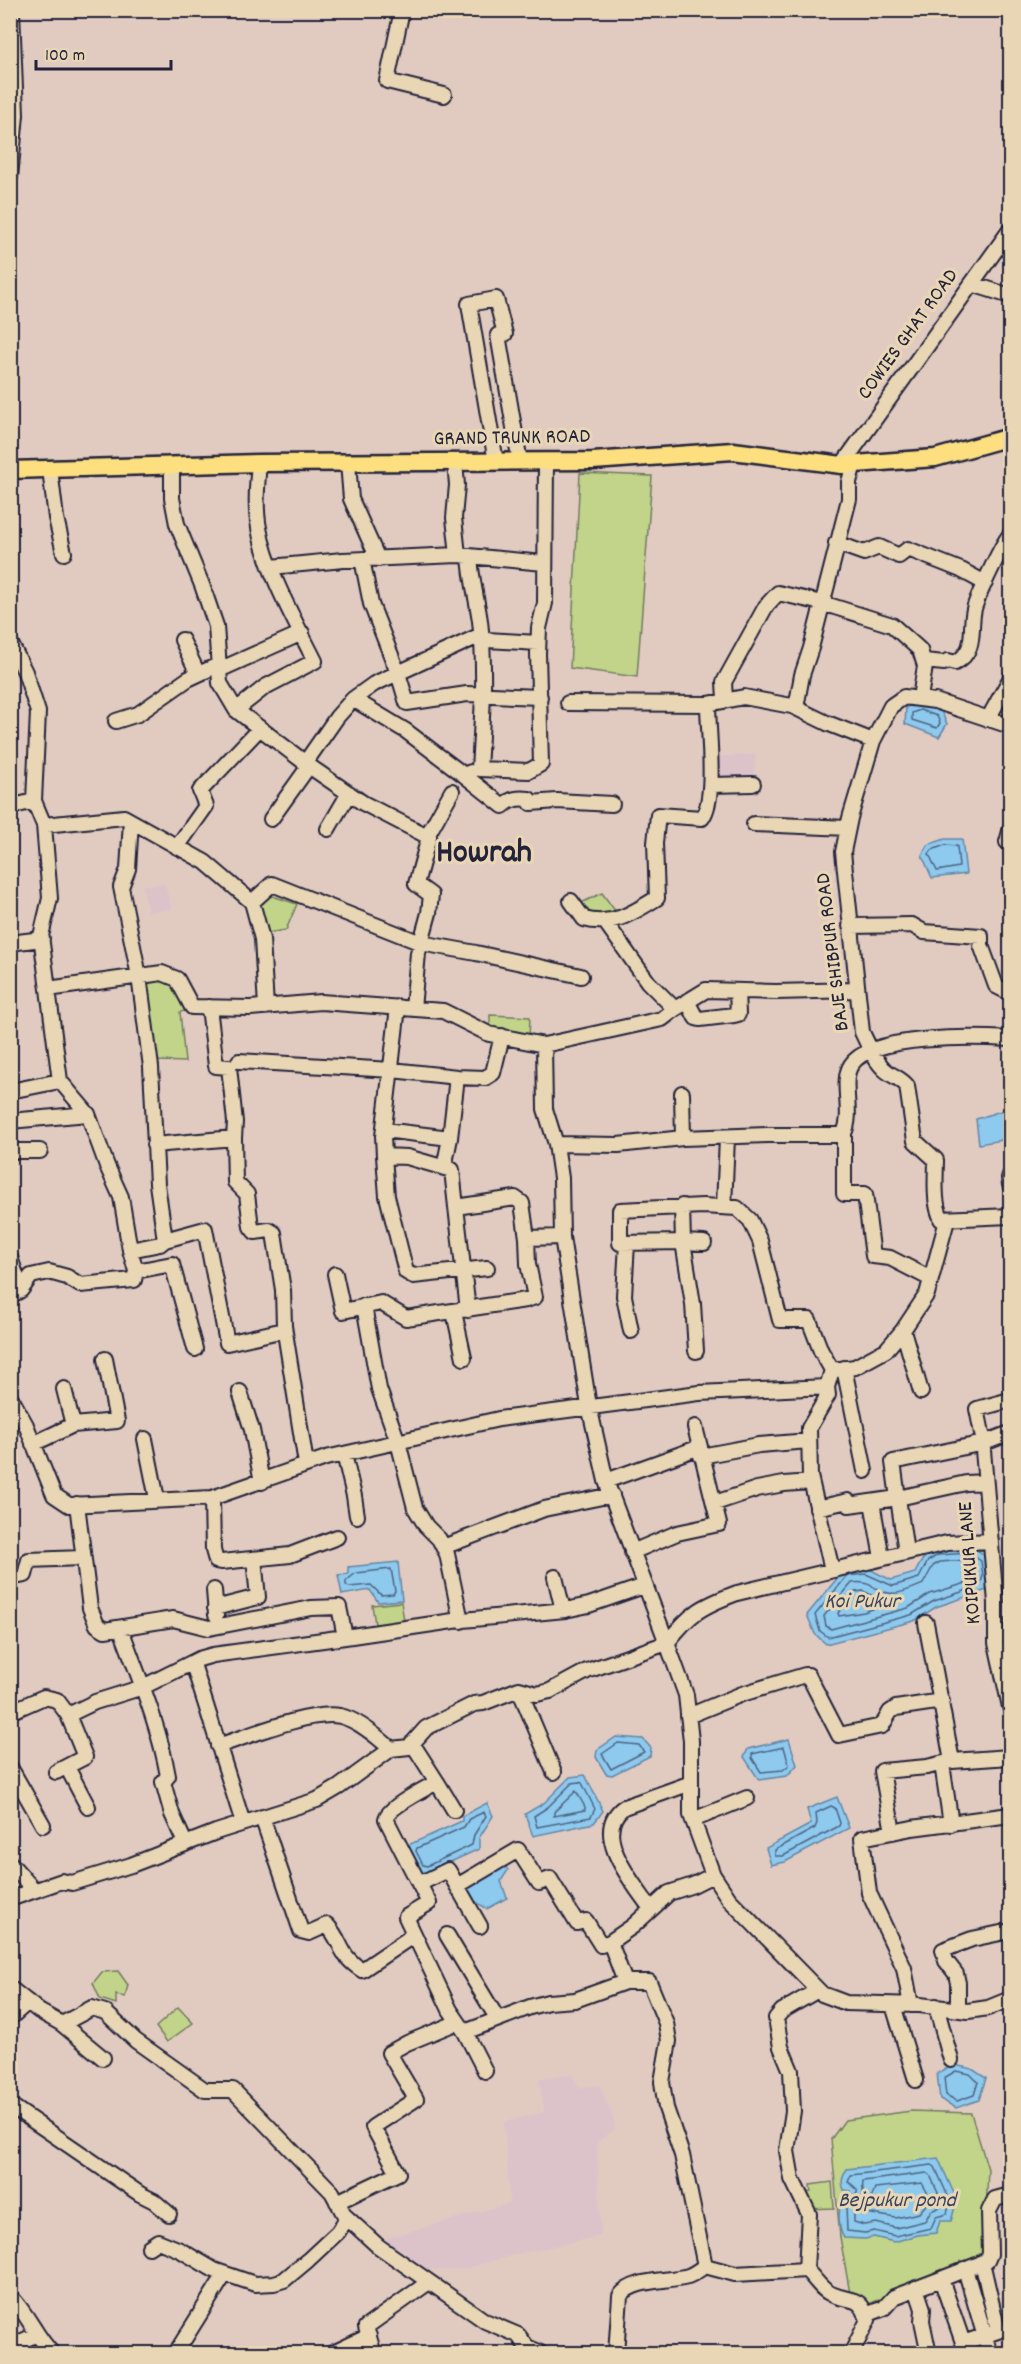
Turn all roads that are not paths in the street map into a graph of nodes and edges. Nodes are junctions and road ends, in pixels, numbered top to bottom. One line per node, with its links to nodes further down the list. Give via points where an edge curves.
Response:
1 (12, 10): 4 (street, via 16,115)
2 (402, 10): 3 (street, via 387,81)
3 (444, 95)
4 (10, 177)
5 (1011, 230): 6 (street, COWIES GHAT ROAD)
6 (972, 284): 7 (street); 15 (street, COWIES GHAT ROAD)
7 (1011, 296)
8 (1011, 437): 15 (main road, GRAND TRUNK ROAD, via 935,458)
9 (546, 461): 12 (main road, GRAND TRUNK ROAD); 15 (main road, GRAND TRUNK ROAD, via 733,451); 25 (street)
10 (456, 462): 11 (main road, GRAND TRUNK ROAD); 14 (main road, GRAND TRUNK ROAD); 22 (street, via 454,518)
11 (496, 462): 12 (main road, GRAND TRUNK ROAD); 12 (street, via 469,304 496,299 505,334 498,335)
12 (520, 462)
13 (259, 463): 14 (main road, GRAND TRUNK ROAD); 16 (main road, GRAND TRUNK ROAD); 26 (street, via 259,529)
14 (348, 463): 24 (street, via 351,499)
15 (848, 465): 20 (street, via 849,499)
16 (172, 466): 17 (main road, GRAND TRUNK ROAD); 35 (street, via 177,524 216,626)
17 (50, 469): 18 (main road, GRAND TRUNK ROAD); 21 (street)
18 (10, 470)
19 (1010, 533): 27 (street)
20 (836, 543): 27 (street, via 864,553 879,547 899,556 908,549); 28 (street)
21 (64, 553)
22 (464, 556): 24 (street); 25 (street); 30 (street)
23 (362, 560): 24 (street); 26 (street); 36 (street, via 371,604)
24 (378, 560)
25 (544, 563): 33 (street, via 545,603)
26 (271, 567): 29 (street)
27 (985, 583): 34 (street, via 973,612 972,637 965,657 955,663)
28 (822, 603): 34 (street, via 892,625 920,650); 43 (street, via 778,593 766,606 724,682); 46 (street)
29 (302, 633): 35 (street); 47 (street, via 315,662 265,687)
30 (484, 638): 33 (street); 36 (street); 39 (street)
31 (182, 640): 37 (street)
32 (10, 642): 60 (street, via 38,712)
33 (538, 643): 40 (street)
34 (924, 661): 41 (street)
35 (219, 667): 37 (street); 47 (street, via 219,682)
36 (398, 673): 39 (street, via 407,703); 42 (street)
37 (198, 674): 49 (street, via 138,714)
38 (1011, 679): 48 (street)
39 (485, 694): 40 (street); 54 (street)
40 (540, 697): 54 (street, via 541,764 529,771)
41 (920, 698): 48 (street); 52 (street, BAJE SHIBPUR ROAD, via 904,697 891,706)
42 (353, 699): 53 (street); 55 (street, via 406,731)
43 (725, 699): 45 (street); 46 (street, via 744,697)
44 (568, 703): 45 (street)
45 (708, 704): 57 (street)
46 (796, 707): 52 (street)
47 (236, 710): 51 (street)
48 (988, 718): 50 (street)
49 (116, 721)
50 (1011, 726)
51 (260, 728): 53 (street); 70 (street, via 200,791 206,806)
52 (873, 741): 67 (street, BAJE SHIBPUR ROAD)
53 (307, 764): 59 (street); 63 (street)
54 (479, 769): 55 (street)
55 (464, 775): 61 (street, via 503,806 519,798 531,803)
56 (753, 784): 57 (street)
57 (711, 785): 73 (street, via 702,818 658,814 657,898)
58 (452, 791): 69 (street)
59 (349, 793): 68 (street); 69 (street)
60 (34, 801): 62 (street); 66 (street)
61 (612, 804)
62 (10, 807)
63 (271, 819)
64 (131, 821): 66 (street, via 124,817); 70 (street); 78 (street, via 128,869 121,887)
65 (754, 824): 67 (street)
66 (44, 825): 75 (street, via 50,898)
67 (848, 828): 74 (street, BAJE SHIBPUR ROAD, via 843,852)
68 (328, 829)
69 (427, 836): 76 (street, via 416,884 431,895)
70 (177, 847): 72 (street, via 205,862)
71 (571, 901): 73 (street, via 584,919)
72 (252, 902): 76 (street, via 272,884); 85 (street, via 262,939)
73 (606, 923): 84 (street, via 648,982)
74 (850, 926): 81 (street, BAJE SHIBPUR ROAD); 83 (street, via 912,925 924,932 981,936 996,986)
75 (42, 939): 77 (street); 80 (street)
76 (421, 943): 79 (street); 88 (street)
77 (10, 944)
78 (138, 976): 80 (street); 86 (street, via 162,973 177,980 192,1007); 108 (street, via 150,1067)
79 (580, 976)
80 (48, 989): 96 (street)
81 (856, 990): 82 (street); 92 (street, BAJE SHIBPUR ROAD, via 862,1032)
82 (737, 991): 84 (street, via 706,990); 84 (street, via 738,1014 734,1015 703,1020)
83 (1011, 993)
84 (681, 1005): 91 (street, via 662,1019)
85 (266, 1006): 86 (street); 87 (street, via 321,1002)
86 (209, 1007): 103 (street, via 216,1066 229,1067)
87 (398, 1007): 88 (street); 94 (street)
88 (413, 1009): 89 (street, via 443,1011 489,1034)
89 (502, 1036): 91 (street); 95 (street, via 493,1073 485,1078)
90 (1011, 1039): 92 (street, via 931,1039)
91 (544, 1045): 107 (street, via 544,1109)
92 (870, 1049): 102 (street, via 851,1065 849,1124); 119 (street, BAJE SHIBPUR ROAD, via 885,1070 907,1086 915,1142 936,1160 935,1193)
93 (238, 1061): 94 (street)
94 (392, 1070): 95 (street); 101 (street)
95 (458, 1077): 104 (street)
96 (60, 1081): 97 (street); 99 (street)
97 (10, 1091)
98 (682, 1093): 105 (street)
99 (88, 1114): 100 (street); 126 (street, via 121,1197)
100 (10, 1121)
101 (384, 1130): 104 (street); 111 (street)
102 (844, 1133): 106 (street); 132 (street, via 844,1194 865,1194 873,1256 890,1258)
103 (234, 1138): 108 (street); 137 (street, via 235,1182 247,1194 251,1227 255,1232 274,1233 283,1290)
104 (450, 1138): 112 (street)
105 (683, 1138): 106 (street); 107 (street, via 618,1145)
106 (727, 1138): 116 (street)
107 (556, 1144): 120 (street)
108 (153, 1145): 122 (street)
109 (10, 1147): 110 (street, via 14,1151)
110 (40, 1151)
111 (384, 1156): 112 (street, via 407,1157); 129 (street, via 387,1196 406,1272 412,1276)
112 (444, 1168): 117 (street, via 452,1170)
113 (1011, 1175): 114 (street)
114 (1011, 1185)
115 (682, 1206): 116 (street); 123 (street); 124 (street, via 620,1210 620,1243)
116 (724, 1206): 143 (street, via 737,1208 750,1220 760,1241 780,1320 809,1320 821,1351)
117 (456, 1207): 121 (street, via 516,1198 522,1203); 129 (street)
118 (1011, 1216): 119 (street)
119 (941, 1220): 132 (street, BAJE SHIBPUR ROAD, via 946,1224)
120 (562, 1237): 121 (street); 150 (street)
121 (527, 1238): 135 (street, via 535,1297)
122 (165, 1240): 126 (street); 137 (street, via 205,1229 227,1343)
123 (683, 1242): 124 (street); 125 (street); 140 (street)
124 (627, 1243): 138 (street, via 624,1296)
125 (704, 1243)
126 (130, 1250): 130 (street)
127 (10, 1257): 133 (street)
128 (487, 1268): 129 (street)
129 (464, 1269): 135 (street)
130 (136, 1271): 133 (street, via 134,1280 80,1285 49,1272 31,1276); 139 (street, via 172,1264)
131 (335, 1274): 134 (street, via 343,1311)
132 (931, 1279): 136 (street, BAJE SHIBPUR ROAD, via 927,1294)
133 (16, 1293)
134 (364, 1306): 135 (street, via 381,1303 406,1318); 156 (street, via 379,1389)
135 (461, 1311): 141 (street)
136 (903, 1329): 143 (street, BAJE SHIBPUR ROAD, via 886,1350 855,1366); 147 (street)
137 (284, 1330): 161 (street)
138 (631, 1331)
139 (195, 1349)
140 (696, 1351)
141 (464, 1358)
142 (105, 1359): 151 (street, via 117,1421)
143 (838, 1369): 144 (street); 162 (street)
144 (827, 1387): 150 (street, via 699,1393); 155 (street, via 828,1395 809,1428)
145 (64, 1389): 151 (street)
146 (240, 1392): 164 (street)
147 (921, 1392)
148 (10, 1396): 158 (street)
149 (1011, 1400): 157 (street, KOIPUKUR LANE, via 976,1410)
150 (589, 1406): 156 (street, via 499,1419); 163 (street)
151 (73, 1425): 158 (street)
152 (695, 1427): 159 (street)
153 (1011, 1433): 157 (street)
154 (145, 1439): 170 (street)
155 (809, 1441): 159 (street); 165 (street)
156 (398, 1442): 160 (street); 178 (street, via 415,1508)
157 (984, 1443): 166 (street, KOIPUKUR LANE); 169 (street, via 893,1462)
158 (33, 1444): 173 (street, via 54,1495 62,1502)
159 (700, 1451): 163 (street); 172 (street)
160 (344, 1454): 161 (street); 175 (street)
161 (306, 1464): 164 (street)
162 (865, 1471)
163 (606, 1481): 167 (street)
164 (262, 1482): 168 (street)
165 (811, 1482): 172 (street, via 757,1489); 174 (street)
166 (985, 1482): 169 (street); 177 (street, KOIPUKUR LANE)
167 (612, 1495): 178 (street, via 544,1509); 179 (street)
168 (212, 1498): 170 (street); 183 (street, via 216,1560)
169 (898, 1498): 171 (street); 180 (street)
170 (157, 1499): 173 (street)
171 (872, 1502): 174 (street, via 849,1505 848,1501); 182 (street)
172 (715, 1503): 179 (street, via 719,1524 677,1533)
173 (77, 1504): 181 (street)
174 (817, 1508): 184 (street)
175 (357, 1516)
176 (337, 1537): 183 (street, via 290,1555)
177 (991, 1541): 180 (street, via 947,1543); 201 (street, KOIPUKUR LANE, via 996,1643)
178 (443, 1547): 191 (street)
179 (632, 1552): 187 (street)
180 (906, 1552): 182 (street)
181 (82, 1558): 186 (street, via 29,1560 25,1575); 194 (street, via 90,1608 97,1625 105,1630)
182 (882, 1558): 184 (street)
183 (254, 1559): 189 (street, via 258,1597)
184 (832, 1570): 196 (street, via 708,1604 684,1621)
185 (555, 1577): 190 (street)
186 (10, 1578)
187 (644, 1586): 190 (street); 196 (street)
188 (214, 1590): 189 (street)
189 (215, 1608): 193 (street)
190 (563, 1610): 191 (street)
191 (461, 1622): 195 (street)
192 (926, 1623): 200 (street)
193 (217, 1626): 194 (street, via 209,1628 173,1619); 195 (street, via 311,1608 339,1607)
194 (121, 1629): 198 (street)
195 (345, 1637): 197 (street, via 213,1655)
196 (667, 1643): 199 (street, via 587,1671 550,1691 537,1694); 204 (street, via 686,1695)
197 (193, 1664): 198 (street); 206 (street)
198 (143, 1687): 203 (street); 224 (street, via 164,1753 168,1776 163,1782)
199 (519, 1689): 205 (street, via 474,1704 426,1728); 211 (street)
200 (942, 1701): 204 (street, via 896,1708 882,1726 838,1735 808,1674); 209 (street)
201 (1011, 1707)
202 (10, 1712): 203 (street, via 45,1697 57,1700)
203 (68, 1715): 215 (street, via 85,1753 82,1760 62,1770)
204 (688, 1716): 213 (street)
205 (412, 1743): 207 (street, via 409,1747); 212 (street)
206 (218, 1746): 207 (street, via 318,1715 341,1716 377,1736); 220 (street)
207 (391, 1749): 218 (street, via 317,1800)
208 (1011, 1757): 209 (street)
209 (947, 1762): 221 (street); 223 (street, via 882,1771)
210 (10, 1767): 222 (street)
211 (554, 1772)
212 (437, 1782): 216 (street); 227 (street, via 386,1816)
213 (692, 1783): 219 (street); 231 (street, via 624,1808 611,1824 615,1854)
214 (747, 1798): 219 (street)
215 (88, 1807)
216 (454, 1810)
217 (1011, 1815): 221 (street)
218 (262, 1817): 220 (street); 234 (street, via 301,1931 309,1933 327,1924 342,1952 362,1971)
219 (693, 1820): 226 (street)
220 (243, 1823): 224 (street)
221 (951, 1824): 223 (street)
222 (43, 1825)
223 (892, 1832): 243 (street, via 862,1838 869,1893 904,1968)
224 (185, 1843): 229 (street, via 131,1865)
225 (10, 1863): 229 (street)
226 (713, 1875): 231 (street, via 669,1893); 239 (street, via 729,1899)
227 (419, 1884): 228 (street, via 448,1870); 234 (street, via 429,1903 406,1917)
228 (457, 1886): 232 (street); 236 (street, via 518,1850 539,1883 550,1879 577,1923 586,1921 601,1945)
229 (34, 1890): 230 (street)
230 (10, 1899)
231 (651, 1909): 236 (street)
232 (480, 1926)
233 (1011, 1931): 245 (street, via 943,1950 956,1974)
234 (413, 1932): 249 (street)
235 (447, 1935): 247 (street)
236 (610, 1942): 237 (street)
237 (625, 1982): 247 (street, via 575,2000 548,2002); 261 (street, via 649,1982 666,2023 669,2041 663,2069 665,2099 682,2155)
238 (10, 1988): 241 (street)
239 (818, 1990): 242 (street, via 846,2003); 263 (street, via 776,2018 781,2047 791,2071 793,2111 788,2151 792,2179 808,2214)
240 (1011, 1999): 245 (street, via 988,2008)
241 (28, 2002): 246 (street); 248 (street)
242 (893, 2005): 243 (street); 253 (street)
243 (911, 2005): 244 (street)
244 (936, 2006): 245 (street); 251 (street)
245 (958, 2008)
246 (10, 2018)
247 (497, 2018): 249 (street)
248 (62, 2024): 250 (street); 256 (street, via 92,2008 105,2013 136,2041 205,2090 233,2090 332,2192)
249 (462, 2027): 252 (street); 256 (street, via 407,2043 389,2053 416,2099 373,2127 398,2173)
250 (103, 2058)
251 (951, 2060)
252 (485, 2071)
253 (916, 2080)
254 (10, 2105): 257 (street)
255 (1011, 2195): 260 (street, via 995,2199 988,2211 990,2254)
256 (337, 2202): 258 (street)
257 (169, 2214)
258 (347, 2218): 264 (street, via 324,2246 284,2280 255,2283); 266 (street)
259 (149, 2247): 264 (street, via 158,2241)
260 (982, 2262): 262 (street); 271 (street, via 998,2331)
261 (705, 2266): 263 (street, via 735,2274); 280 (street, via 690,2275 624,2290 620,2296)
262 (965, 2269): 265 (street); 271 (street)
263 (807, 2270): 269 (street, via 832,2295 855,2299)
264 (225, 2274): 277 (street)
265 (941, 2279): 267 (street); 274 (street)
266 (429, 2282): 272 (street, via 366,2327); 275 (street, via 485,2320 518,2335 527,2347)
267 (916, 2288): 269 (street, via 894,2296 884,2308); 282 (street)
268 (10, 2296): 270 (street)
269 (866, 2315): 281 (street)
270 (37, 2334): 273 (street); 276 (street)
271 (986, 2335): 274 (street); 283 (street)
272 (369, 2336): 278 (street); 279 (street)
273 (10, 2347)
274 (965, 2348)
275 (543, 2353)
276 (53, 2354)
277 (175, 2354)
278 (331, 2354)
279 (374, 2354)
280 (616, 2354)
281 (851, 2354)
282 (929, 2354)
283 (990, 2354)

